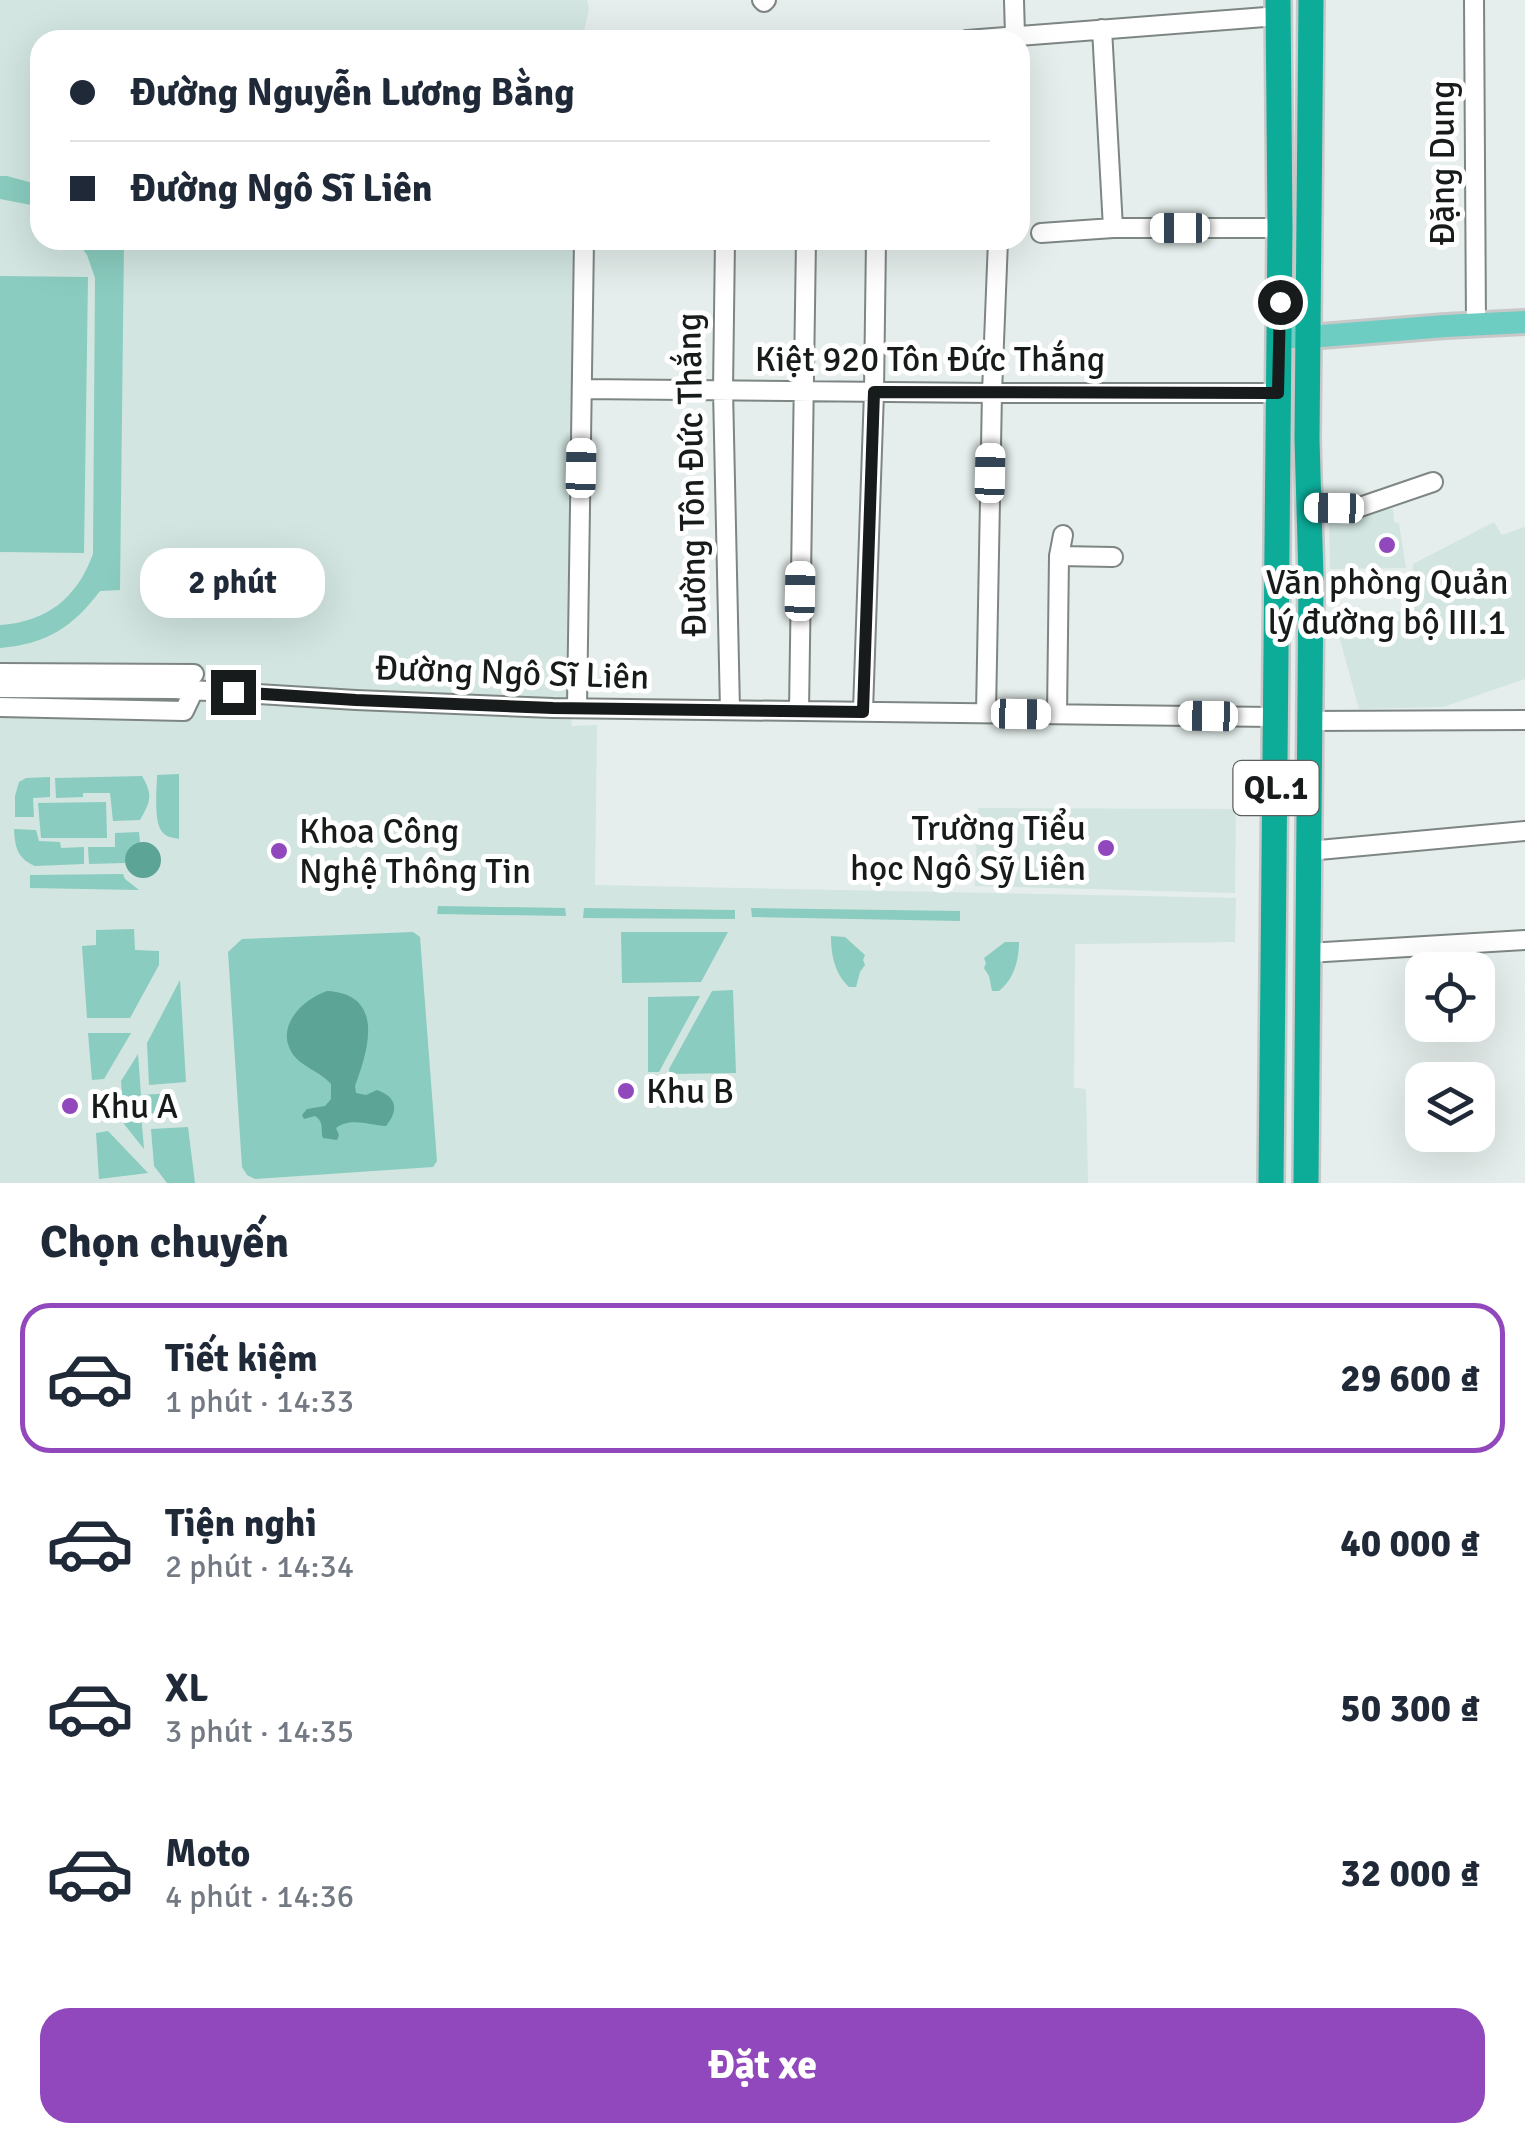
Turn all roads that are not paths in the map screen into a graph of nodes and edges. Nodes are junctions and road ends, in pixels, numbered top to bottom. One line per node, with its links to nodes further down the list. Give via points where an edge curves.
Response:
1 (1014, 0): 6 (street)
2 (1311, 0): 19 (highway, QL.1)
3 (1474, 0): 17 (street, Đặng Dung)
4 (1278, 8): 5 (street); 9 (highway, QL.1)
5 (1102, 29): 7 (street); 8 (street)
6 (1014, 30)
7 (1030, 35)
8 (1112, 228): 9 (street); 10 (street)
9 (1280, 228): 18 (highway, QL.1)
10 (1042, 233)
11 (584, 250): 20 (street)
12 (726, 250): 21 (street, Đường Tôn Đức Thắng)
13 (806, 250): 22 (street)
14 (876, 250): 23 (street)
15 (998, 250): 25 (street)
16 (1525, 322): 17 (main road)
17 (1476, 325): 19 (main road)
18 (1279, 336): 19 (main road); 24 (highway, QL.1)
19 (1309, 337): 27 (highway, QL.1)
20 (582, 388): 21 (street, Kiệt 920 Tôn Đức Thắng); 34 (street)
21 (722, 390): 22 (street, Kiệt 920 Tôn Đức Thắng); 36 (street, Đường Tôn Đức Thắng)
22 (802, 391): 23 (street, Kiệt 920 Tôn Đức Thắng); 37 (street)
23 (874, 392): 25 (street, Kiệt 920 Tôn Đức Thắng); 38 (street)
24 (1278, 393): 25 (street, Kiệt 920 Tôn Đức Thắng); 41 (highway, QL.1)
25 (992, 394): 39 (street)
26 (1433, 482): 27 (street, via 1358,508)
27 (1311, 508): 43 (highway, QL.1)
28 (1063, 535): 29 (street)
29 (1059, 556): 30 (street); 40 (street)
30 (1114, 558)
31 (0, 673): 32 (street)
32 (188, 684): 33 (street, Đường Ngô Sĩ Liên); 34 (street, Đường Ngô Sĩ Liên, via 356,700); 35 (street, via 184,711)
33 (0, 688)
34 (578, 707): 36 (street, Đường Ngô Sĩ Liên)
35 (0, 708)
36 (730, 710): 37 (street, Đường Ngô Sĩ Liên)
37 (800, 711): 38 (street, Đường Ngô Sĩ Liên)
38 (863, 712): 39 (street, Đường Ngô Sĩ Liên)
39 (986, 713): 40 (street, Đường Ngô Sĩ Liên)
40 (1057, 714): 41 (street, Đường Ngô Sĩ Liên)
41 (1276, 717): 47 (highway, QL.1)
42 (1525, 720): 43 (street)
43 (1309, 721): 45 (highway, QL.1)
44 (1525, 831): 45 (street)
45 (1308, 850): 46 (highway, QL.1)
46 (1308, 919): 47 (highway); 49 (highway, QL.1)
47 (1273, 920): 50 (highway, QL.1)
48 (1525, 940): 49 (street)
49 (1308, 953): 51 (highway, QL.1)
50 (1272, 1183)
51 (1306, 1183)

